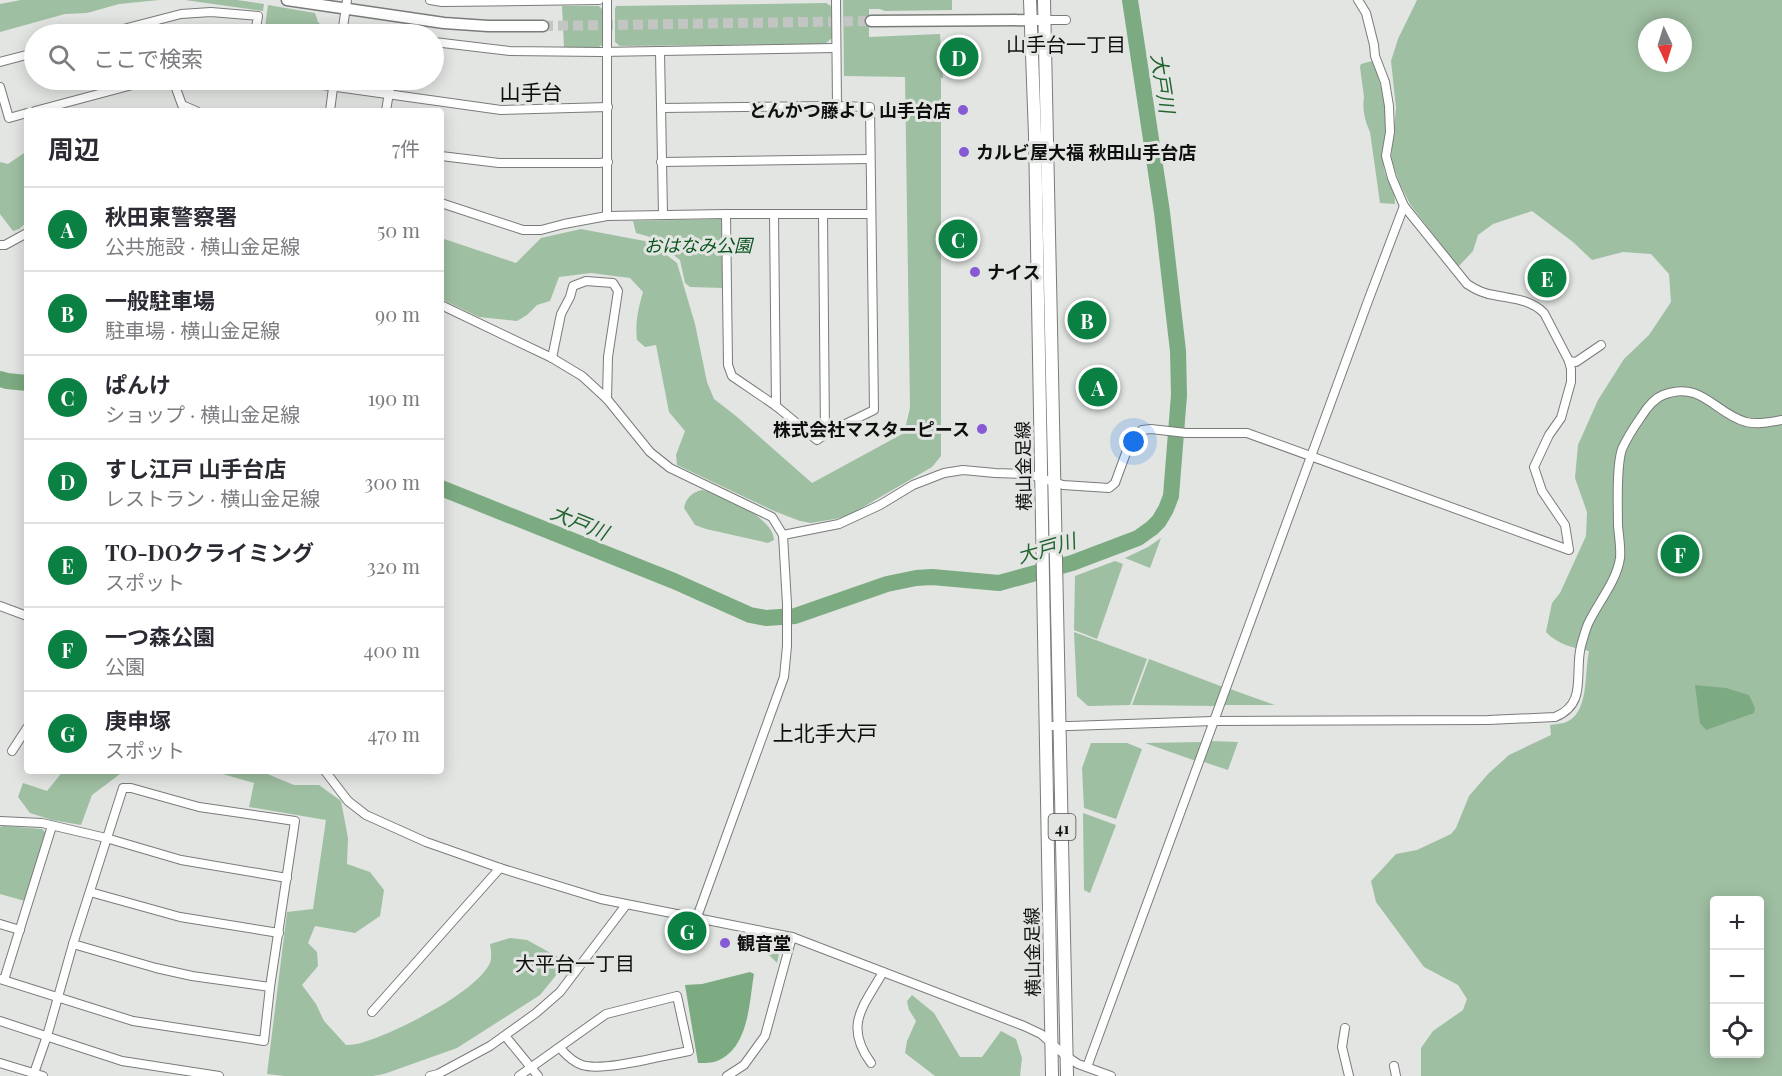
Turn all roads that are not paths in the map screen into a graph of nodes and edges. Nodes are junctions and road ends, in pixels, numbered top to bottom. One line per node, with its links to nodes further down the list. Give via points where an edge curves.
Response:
1 (287, 0): 9 (street)
2 (430, 0): 3 (street)
3 (599, 0)
4 (607, 0): 21 (street)
5 (836, 0): 19 (street)
6 (1030, 0): 10 (main road, 横山金足線 / 41)
7 (1044, 0): 11 (main road, 横山金足線 / 41)
8 (1358, 0): 44 (street, via 1366,14 1385,82 1390,132 1386,156)
9 (346, 4): 16 (street); 17 (street, via 444,23)
10 (1030, 20): 11 (street); 12 (street); 62 (main road, 横山金足線 / 41)
11 (1045, 20): 13 (street); 62 (main road, 横山金足線 / 41)
12 (871, 21)
13 (1066, 21)
14 (142, 24): 15 (street, via 181,14 211,12 258,16)
15 (257, 24)
16 (343, 24)
17 (543, 26)
18 (444, 43): 21 (street, via 510,51)
19 (835, 48): 20 (street); 31 (street)
20 (660, 51): 21 (street); 37 (street)
21 (607, 52): 32 (street)
22 (24, 56): 23 (street)
23 (0, 62)
24 (0, 87): 38 (street, via 9,118)
25 (114, 90): 33 (street)
26 (177, 90): 34 (street, via 182,105)
27 (333, 90): 35 (street)
28 (366, 90): 30 (street)
29 (390, 90): 30 (street)
30 (389, 95): 32 (street, via 501,110); 36 (street)
31 (837, 106): 37 (street); 40 (street, via 870,107)
32 (608, 107): 41 (street)
33 (46, 108)
34 (189, 108)
35 (330, 108)
36 (387, 108)
37 (662, 108): 42 (street)
38 (24, 114)
39 (444, 156): 41 (street, via 499,163)
40 (870, 159): 42 (street); 48 (street)
41 (608, 162): 50 (street)
42 (661, 162): 49 (street)
43 (444, 204): 50 (street, via 523,230)
44 (1404, 206): 56 (street, via 1467,284 1492,295 1527,301 1544,313); 61 (street)
45 (726, 214): 46 (street); 49 (street); 58 (street, via 728,365 732,376)
46 (774, 214): 47 (street); 58 (street)
47 (823, 214): 48 (street); 60 (street)
48 (870, 214): 60 (street, via 874,410)
49 (663, 215): 50 (street)
50 (608, 216)
51 (24, 235): 52 (street)
52 (0, 245)
53 (444, 306): 55 (street)
54 (1601, 345): 56 (street, via 1576,362)
55 (552, 358): 57 (street, via 582,376); 57 (street, via 561,314 573,285 586,281 613,283 618,291 608,357)
56 (1569, 361): 61 (street, via 1571,382 1561,418 1534,467 1542,491 1565,525 1569,550)
57 (608, 399): 63 (street, via 650,452 670,468 772,517)
58 (776, 406): 60 (street, via 817,440)
59 (1782, 420): 67 (street, via 1758,423 1738,419 1701,394 1689,391 1661,396 1648,406 1622,450 1618,481 1620,559 1588,624 1578,661 1577,695 1564,714 1488,720)
60 (825, 434)
61 (1312, 455): 62 (street, via 1247,433 1151,429 1142,430 1130,442 1115,483 1109,488 1063,485); 67 (street)
62 (1048, 480): 63 (street, via 1028,474 963,470 944,473 839,524); 64 (main road, 横山金足線 / 41)
63 (783, 535): 80 (street, via 787,604 784,677)
64 (1049, 580): 68 (main road, 横山金足線 / 41); 69 (main road, 横山金足線 / 41)
65 (0, 606): 66 (street)
66 (24, 615)
67 (1213, 722): 69 (street); 101 (street)
68 (1046, 726): 69 (street); 95 (main road, 横山金足線 / 41)
69 (1059, 726): 97 (main road, 横山金足線 / 41)
70 (24, 733): 71 (street)
71 (12, 751)
72 (327, 774): 76 (street, via 348,801 366,814 426,842)
73 (0, 821): 74 (street)
74 (52, 826): 75 (street); 82 (street)
75 (106, 838): 77 (street, via 181,860); 77 (street, via 123,788 199,807 295,821); 78 (street)
76 (500, 868): 79 (street); 90 (street)
77 (287, 878): 83 (street)
78 (90, 892): 83 (street, via 180,917); 85 (street)
79 (626, 905): 80 (street); 94 (street, via 560,992)
80 (698, 917): 84 (street)
81 (0, 924): 82 (street)
82 (20, 930): 87 (street)
83 (279, 933): 88 (street)
84 (792, 937): 86 (street); 103 (street, via 765,1036)
85 (73, 944): 88 (street, via 192,976); 89 (street)
86 (884, 972): 95 (street, via 1024,1026); 98 (street, via 857,1022 861,1050)
87 (2, 980): 89 (street)
88 (270, 987): 89 (street, via 264,1041 133,1021)
89 (58, 997): 93 (street)
90 (372, 1012)
91 (0, 1021): 93 (street)
92 (1345, 1028): 114 (street, via 1342,1047)
93 (47, 1036): 104 (street); 106 (street, via 122,1061)
94 (506, 1037): 102 (street); 107 (street)
95 (1051, 1042): 97 (street); 111 (main road, 横山金足線 / 41)
96 (560, 1048): 96 (street, via 606,1014 677,996 689,1051 599,1068 581,1065); 102 (street)
97 (1066, 1056): 101 (street); 112 (main road, 横山金足線 / 41)
98 (871, 1062)
99 (0, 1063): 104 (street)
100 (1394, 1066): 115 (street)
101 (1087, 1067): 113 (street)
102 (531, 1068): 108 (street); 109 (street)
103 (741, 1073): 110 (street)
104 (33, 1074): 105 (street)
105 (43, 1076)
106 (219, 1076)
107 (430, 1076)
108 (519, 1076)
109 (538, 1076)
110 (727, 1076)
111 (1052, 1076)
112 (1067, 1076)
113 (1111, 1076)
114 (1349, 1076)
115 (1396, 1076)

